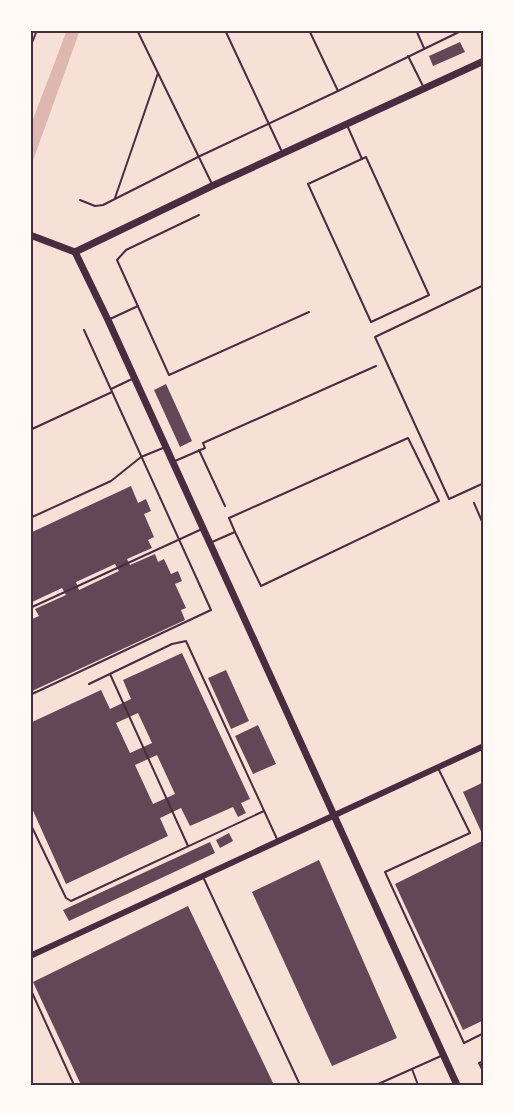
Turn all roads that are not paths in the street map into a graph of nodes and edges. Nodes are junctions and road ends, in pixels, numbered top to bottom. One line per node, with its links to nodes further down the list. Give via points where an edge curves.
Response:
1 (37, 30): 7 (lane)
2 (137, 30): 11 (lane)
3 (225, 30): 14 (lane)
4 (309, 30): 13 (lane)
5 (416, 30): 8 (lane)
6 (463, 30): 8 (lane)
7 (30, 48)
8 (424, 48): 9 (lane)
9 (408, 56): 12 (lane); 13 (lane)
10 (484, 61): 12 (main road)
11 (158, 73): 17 (lane); 20 (lane)
12 (424, 88): 15 (main road)
13 (338, 91): 14 (lane)
14 (269, 123): 16 (lane); 17 (lane)
15 (347, 125): 16 (main road); 18 (lane)
16 (283, 154): 19 (main road)
17 (198, 157): 19 (lane); 20 (lane)
18 (362, 159): 18 (lane, via 366,157 429,295 371,322 308,184)
19 (212, 186): 24 (main road)
20 (115, 199): 21 (lane, via 98,206)
21 (80, 200)
22 (199, 215): 26 (lane, via 119,256 118,262)
23 (30, 235): 24 (main road)
24 (75, 252): 28 (main road)
25 (484, 285): 38 (lane, via 375,337 449,499)
26 (138, 306): 27 (lane, via 169,375); 28 (lane)
27 (309, 312)
28 (108, 320): 31 (main road)
29 (84, 330): 32 (lane)
30 (376, 366): 35 (lane, via 203,443 205,448)
31 (135, 378): 32 (lane); 34 (main road)
32 (111, 391): 33 (lane); 36 (lane)
33 (30, 430)
34 (166, 446): 36 (lane); 37 (main road)
35 (199, 450): 37 (lane); 40 (lane)
36 (141, 457): 41 (lane, via 111,481); 45 (lane)
37 (173, 462): 43 (main road)
38 (484, 483)
39 (474, 503): 42 (lane)
40 (225, 507)
41 (30, 518)
42 (484, 526)
43 (203, 528): 45 (lane); 46 (main road)
44 (235, 532): 44 (lane, via 261,586 439,501 408,438 229,518); 46 (lane)
45 (179, 539): 47 (lane); 50 (lane, via 211,610)
46 (210, 543): 54 (main road)
47 (30, 608)
48 (110, 674): 49 (lane); 53 (lane, via 186,641); 57 (lane)
49 (89, 684)
50 (30, 695)
51 (484, 746): 52 (street)
52 (438, 768): 54 (street); 61 (lane, via 470,833 385,872 464,1043)
53 (264, 811): 56 (lane); 57 (lane)
54 (334, 816): 56 (street); 62 (main road)
55 (30, 823): 57 (lane, via 66,898 71,901)
56 (279, 841): 58 (street)
57 (188, 846)
58 (202, 876): 59 (street); 67 (lane)
59 (30, 956)
60 (30, 988): 66 (lane)
61 (484, 1034)
62 (443, 1055): 64 (lane); 70 (main road)
63 (484, 1061): 65 (lane, via 479,1063)
64 (411, 1069): 68 (lane); 69 (lane)
65 (484, 1073)
66 (74, 1085)
67 (300, 1085)
68 (376, 1085)
69 (418, 1085)
70 (457, 1085)

